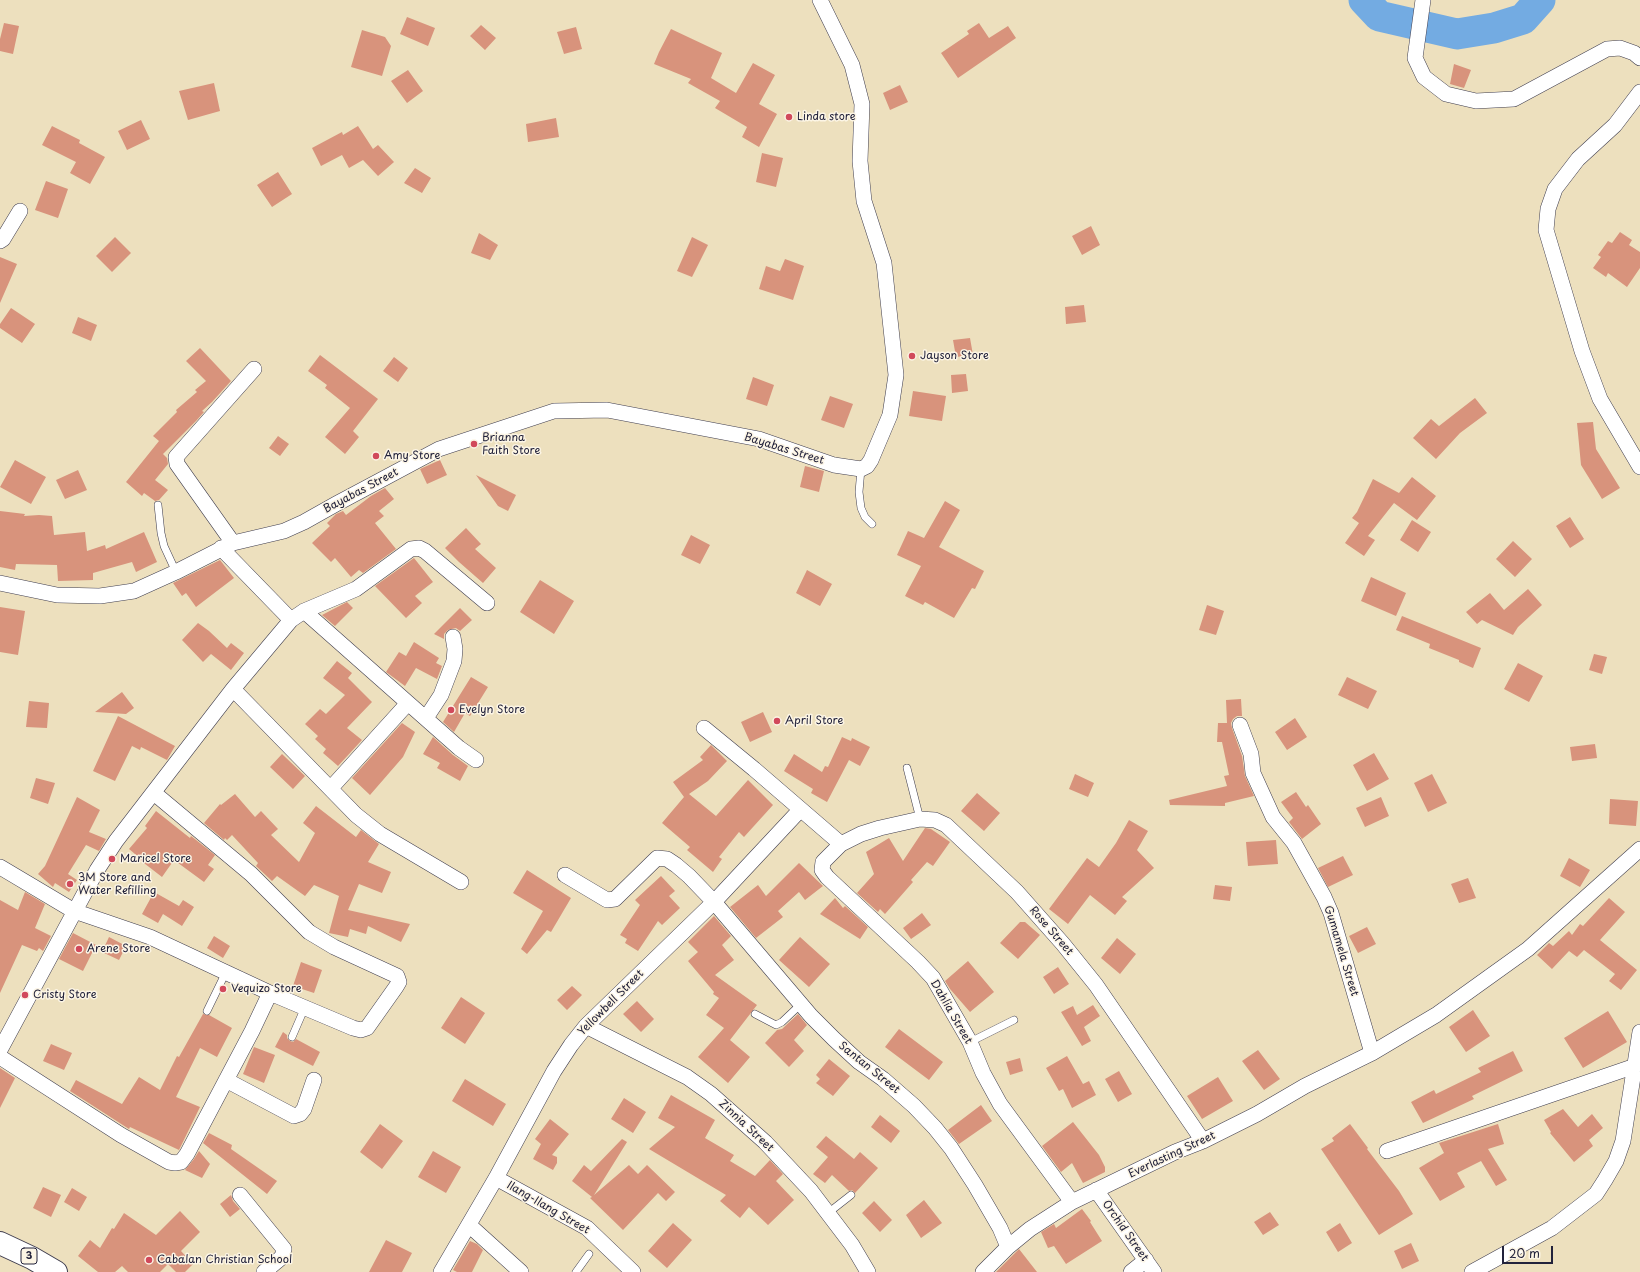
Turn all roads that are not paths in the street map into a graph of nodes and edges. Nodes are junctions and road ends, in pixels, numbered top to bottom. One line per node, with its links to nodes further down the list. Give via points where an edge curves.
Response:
1 (820, 0): 9 (street, via 852,65 862,104 860,161 864,201 884,263 896,375 890,415 870,463)
2 (1423, 0): 3 (street, via 1415,58 1424,77 1446,94 1476,101 1514,99 1607,49 1620,48)
3 (1640, 58)
4 (1640, 92): 8 (street, via 1615,125 1578,159 1555,188 1548,209 1546,230 1582,351 1600,399)
5 (20, 211): 6 (street)
6 (0, 241)
7 (254, 369): 12 (street, via 176,457 177,464)
8 (1640, 467)
9 (860, 469): 11 (lane, via 861,508); 12 (street, Bayabas Street, via 834,465 759,439 607,410 554,411 440,449 284,532)
10 (158, 505): 13 (lane, via 164,546)
11 (872, 524)
12 (227, 545): 13 (street, Bayabas Street); 17 (street)
13 (176, 572): 14 (street, Bayabas Street, via 134,591 100,596 56,595)
14 (0, 583)
15 (487, 603): 16 (street, via 425,550 419,548 411,549 356,588)
16 (304, 611): 17 (street); 20 (street)
17 (291, 620): 19 (street)
18 (453, 637): 21 (street, via 454,661 441,695)
19 (233, 689): 26 (street); 27 (street)
20 (408, 703): 21 (street); 26 (street)
21 (426, 718): 24 (street)
22 (1240, 725): 49 (street, Gumamela Street, via 1251,754 1253,773 1273,817 1294,843 1331,913)
23 (704, 728): 28 (street)
24 (476, 760)
25 (907, 768): 29 (lane)
26 (331, 788): 34 (street, via 356,815 380,834)
27 (154, 793): 36 (street, via 116,841); 40 (street, via 251,874 309,932 334,947 397,976 396,987 368,1028 362,1030)
28 (800, 810): 30 (street); 35 (street, Yellowbell Street)
29 (920, 819): 30 (street, Rose Street, via 861,834); 54 (street, Rose Street, via 935,820 946,825 1017,892 1096,986)
30 (841, 844): 47 (street, Dahlia Street, via 823,862 822,870 932,978)
31 (1640, 849): 49 (street, Everlasting Street, via 1528,948 1436,1015)
32 (0, 867): 36 (street)
33 (565, 875): 35 (street, Santan Street, via 606,900 615,899 657,858 667,859 689,876)
34 (461, 882)
35 (714, 902): 39 (street, Santan Street); 44 (street, Yellowbell Street)
36 (74, 911): 37 (street, via 150,937); 48 (street)
37 (226, 972): 38 (street); 41 (lane)
38 (270, 993): 40 (street); 52 (street)
39 (801, 1004): 42 (lane, via 776,1025); 64 (street, Santan Street, via 834,1039 914,1106 935,1128 975,1185)
40 (305, 1007): 46 (lane)
41 (207, 1011)
42 (756, 1014)
43 (1014, 1020): 47 (lane)
44 (586, 1026): 56 (street, Yellowbell Street, via 554,1071); 61 (street, Zinnia Street, via 687,1077 711,1094 765,1142)
45 (1640, 1032): 51 (street)
46 (292, 1037)
47 (970, 1042): 60 (street, Dahlia Street, via 1000,1104)
48 (0, 1050)
49 (1372, 1053): 54 (street, Everlasting Street, via 1336,1069)
50 (0, 1057): 52 (street, via 121,1135 169,1162 176,1163 182,1162 187,1154)
51 (1635, 1066): 55 (street); 76 (street, via 1623,1141 1616,1161 1596,1194 1552,1228)
52 (226, 1080): 53 (street, via 294,1116 304,1109)
53 (314, 1080)
54 (1203, 1141): 57 (street, Everlasting Street)
55 (1387, 1151)
56 (496, 1178): 62 (street, Yellowbell Street); 72 (street, Ilang-Ilang Street, via 587,1228)
57 (1096, 1190): 60 (street, Everlasting Street); 66 (street, Orchid Street)
58 (240, 1195): 68 (street, via 284,1249 282,1257)
59 (851, 1195): 61 (lane)
60 (1072, 1202): 64 (street, Everlasting Street, via 1030,1229)
61 (828, 1213): 73 (street, Zinnia Street)
62 (469, 1225): 69 (street, Yellowbell Street); 70 (street)
63 (0, 1243): 67 (highway, 3)
64 (1008, 1247): 74 (street, Everlasting Street)
65 (589, 1254): 71 (lane)
66 (1150, 1266): 75 (street)
67 (56, 1272)
68 (264, 1272)
69 (441, 1272)
70 (520, 1272)
71 (576, 1272)
72 (633, 1272)
73 (868, 1272)
74 (983, 1272)
75 (1131, 1272)
76 (1472, 1272)

